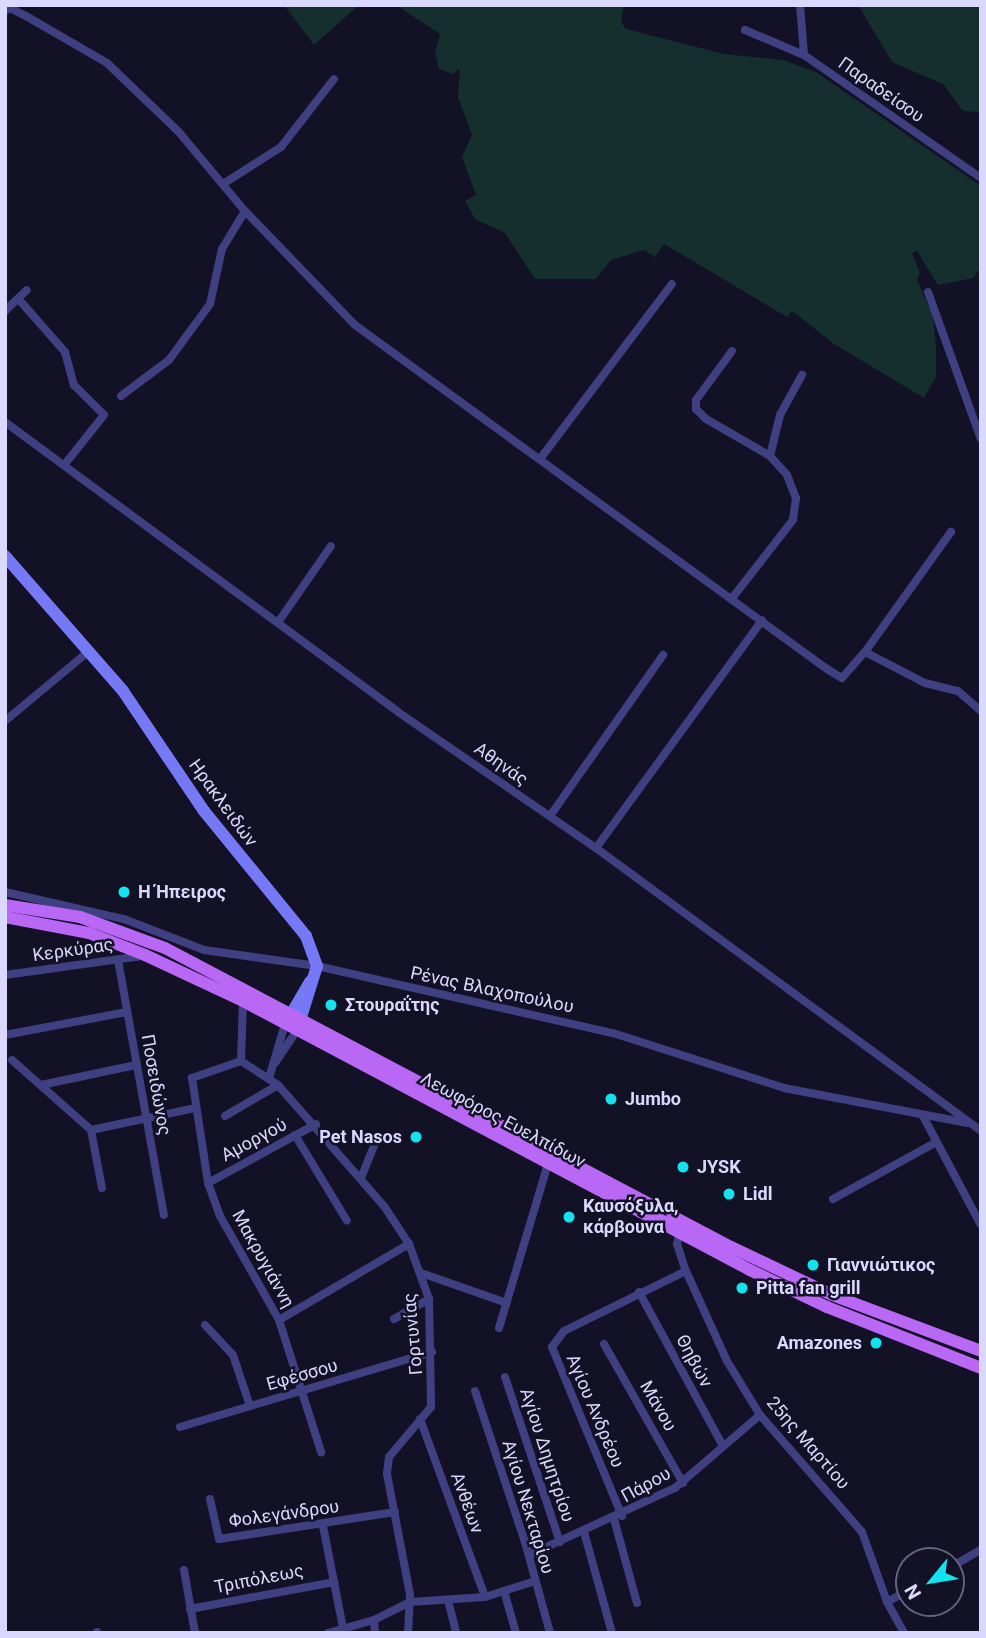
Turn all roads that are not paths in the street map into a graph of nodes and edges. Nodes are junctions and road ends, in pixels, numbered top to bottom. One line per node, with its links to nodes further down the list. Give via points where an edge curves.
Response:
1 (800, 5): 4 (street)
2 (5, 11): 7 (street, via 10,8 26,16 107,63 178,131)
3 (745, 30): 4 (street, Παραδείσου)
4 (804, 55): 6 (street, Παραδείσου)
5 (334, 79): 7 (street, via 281,147)
6 (981, 178)
7 (223, 184): 8 (street)
8 (245, 211): 16 (street, via 222,249 210,304 169,360); 20 (street, via 355,325)
9 (672, 284): 20 (street)
10 (27, 289): 13 (street)
11 (928, 292): 18 (street)
12 (22, 303): 21 (street, via 65,352 74,385 104,415)
13 (5, 311)
14 (732, 351): 19 (street, via 696,400 696,408 706,419)
15 (802, 375): 19 (street, via 780,415)
16 (121, 396)
17 (5, 422): 21 (street, Αθηνάς)
18 (981, 439)
19 (770, 456): 25 (street, via 788,475 796,498 793,520)
20 (540, 459): 25 (street)
21 (65, 464): 27 (street, Αθηνάς)
22 (951, 531): 29 (street)
23 (331, 545): 27 (street)
24 (5, 556): 28 (street, Ηρακλειδών)
25 (733, 597): 26 (street)
26 (762, 620): 29 (street, via 842,678); 34 (street)
27 (279, 621): 33 (street, Αθηνάς, via 398,712)
28 (89, 651): 32 (street); 40 (street, Ηρακλειδών, via 141,715 237,854 306,936)
29 (865, 652): 31 (street, via 925,683 958,691)
30 (663, 655): 33 (street)
31 (981, 711)
32 (5, 721)
33 (550, 816): 34 (street, Αθηνάς)
34 (596, 848): 56 (street, Αθηνάς)
35 (5, 892): 40 (street, Ρένας Βλαχοπούλου, via 102,913 204,950)
36 (5, 905): 44 (main road, Λεωφόρος Ευελπίδων, via 71,915 117,929 201,965)
37 (5, 917): 38 (main road, Λεωφόρος Ευελπίδων, via 89,933)
38 (145, 955): 39 (street, Κερκύρας); 42 (main road, Λεωφόρος Ευελπίδων)
39 (118, 960): 41 (street, Κερκύρας); 43 (street, Ποσειδώνος)
40 (315, 973): 44 (street); 54 (street, Ρένας Βλαχοπούλου, via 613,1033 784,1088)
41 (5, 975)
42 (243, 1001): 44 (main road, Λεωφόρος Ευελπίδων); 47 (street)
43 (127, 1013): 45 (street); 48 (street, Ποσειδώνος)
44 (293, 1021): 49 (street); 63 (main road, Λεωφόρος Ευελπίδων); 84 (main road, Λεωφόρος Ευελπίδων, via 731,1247 832,1295)
45 (5, 1035)
46 (12, 1060): 50 (street)
47 (241, 1061): 49 (street, Γορτυνίας); 52 (street, Μακρυγιάννη, via 192,1078)
48 (136, 1065): 50 (street); 55 (street, Ποσειδώνος)
49 (269, 1078): 51 (street, Γορτυνίας)
50 (41, 1085): 58 (street)
51 (278, 1085): 53 (street); 57 (street, Γορτυνίας)
52 (195, 1108): 55 (street); 65 (street, Μακρυγιάννη)
53 (225, 1116)
54 (923, 1116): 56 (street, Ρένας Βλαχοπούλου); 62 (street)
55 (146, 1119): 58 (street); 68 (street, Ποσειδώνος)
56 (971, 1123): 59 (street, Αθηνάς)
57 (316, 1124): 60 (street, Αμοργού); 64 (street, Γορτυνίας)
58 (91, 1130): 66 (street)
59 (981, 1131)
60 (295, 1135): 65 (street, Αμοργού); 69 (street)
61 (375, 1143): 64 (street)
62 (935, 1143): 67 (street); 70 (street)
63 (548, 1164): 71 (main road, Λεωφόρος Ευελπίδων); 77 (street)
64 (361, 1178): 72 (street, Γορτυνίας)
65 (208, 1183): 78 (street, Μακρυγιάννη, via 220,1216)
66 (102, 1188)
67 (833, 1199)
68 (164, 1215)
69 (347, 1221)
70 (981, 1225)
71 (680, 1232): 73 (street, 25ης Μαρτίου, via 677,1244); 85 (main road, Λεωφόρος Ευελπίδων, via 827,1307)
72 (409, 1244): 74 (street, Γορτυνίας); 78 (street)
73 (686, 1271): 75 (street, Αγίου Ανδρέου); 90 (street, 25ης Μαρτίου, via 727,1361)
74 (421, 1273): 76 (street, Γορτυνίας); 77 (street)
75 (639, 1292): 93 (street, Θηβών); 98 (street, Αγίου Ανδρέου, via 564,1331 552,1347)
76 (429, 1299): 79 (street); 83 (street, Γορτυνίας)
77 (507, 1303): 81 (street)
78 (279, 1320): 88 (street, Μακρυγιάννη)
79 (394, 1320)
80 (205, 1325): 89 (street, via 233,1354)
81 (499, 1328)
82 (604, 1344): 95 (street, Μάνου)
83 (432, 1352): 88 (street, Εφέσσου); 91 (street, Γορτυνίας, via 431,1406)
84 (981, 1352)
85 (981, 1368)
86 (505, 1377): 101 (street, Αγίου Δημητρίου)
87 (475, 1391): 103 (street, Αγίου Νεκταρίου)
88 (302, 1392): 89 (street, Εφέσσου); 94 (street, Μακρυγιάννη)
89 (250, 1406): 92 (street, Εφέσσου)
90 (760, 1415): 93 (street, Πάρου); 113 (street, 25ης Μαρτίου, via 862,1532)
91 (420, 1419): 97 (street, Γορτυνίας, via 389,1457 387,1474); 109 (street, Ανθέων)
92 (180, 1427)
93 (722, 1444): 95 (street, Πάρου)
94 (321, 1452)
95 (683, 1483): 98 (street, Πάρου)
96 (210, 1499): 99 (street, Φολεγάνδρου, via 219,1539)
97 (395, 1512): 99 (street, Φολεγάνδρου); 112 (street, Γορτυνίας)
98 (618, 1517): 100 (street, Πάρου); 114 (street)
99 (323, 1526): 107 (street)
100 (584, 1532): 101 (street, Πάρου); 126 (street)
101 (560, 1542): 103 (street, Πάρου)
102 (981, 1550): 104 (street)
103 (529, 1555): 106 (street, Αγίου Νεκταρίου)
104 (965, 1559)
105 (184, 1570): 115 (street)
106 (535, 1581): 108 (street); 125 (street, Αγίου Νεκταρίου)
107 (334, 1582): 115 (street, Τριπόλεως); 117 (street)
108 (504, 1591): 109 (street); 124 (street)
109 (485, 1597): 111 (street)
110 (895, 1598): 113 (street)
111 (448, 1600): 112 (street); 123 (street)
112 (410, 1602): 116 (street); 122 (street, Γορτυνίας)
113 (887, 1602): 118 (street, 25ης Μαρτίου)
114 (636, 1603)
115 (190, 1609): 119 (street)
116 (374, 1620): 117 (street); 121 (street)
117 (343, 1628): 120 (street)
118 (900, 1631)
119 (195, 1633)
120 (330, 1633)
121 (375, 1633)
122 (408, 1633)
123 (456, 1633)
124 (516, 1633)
125 (550, 1633)
126 (612, 1633)

